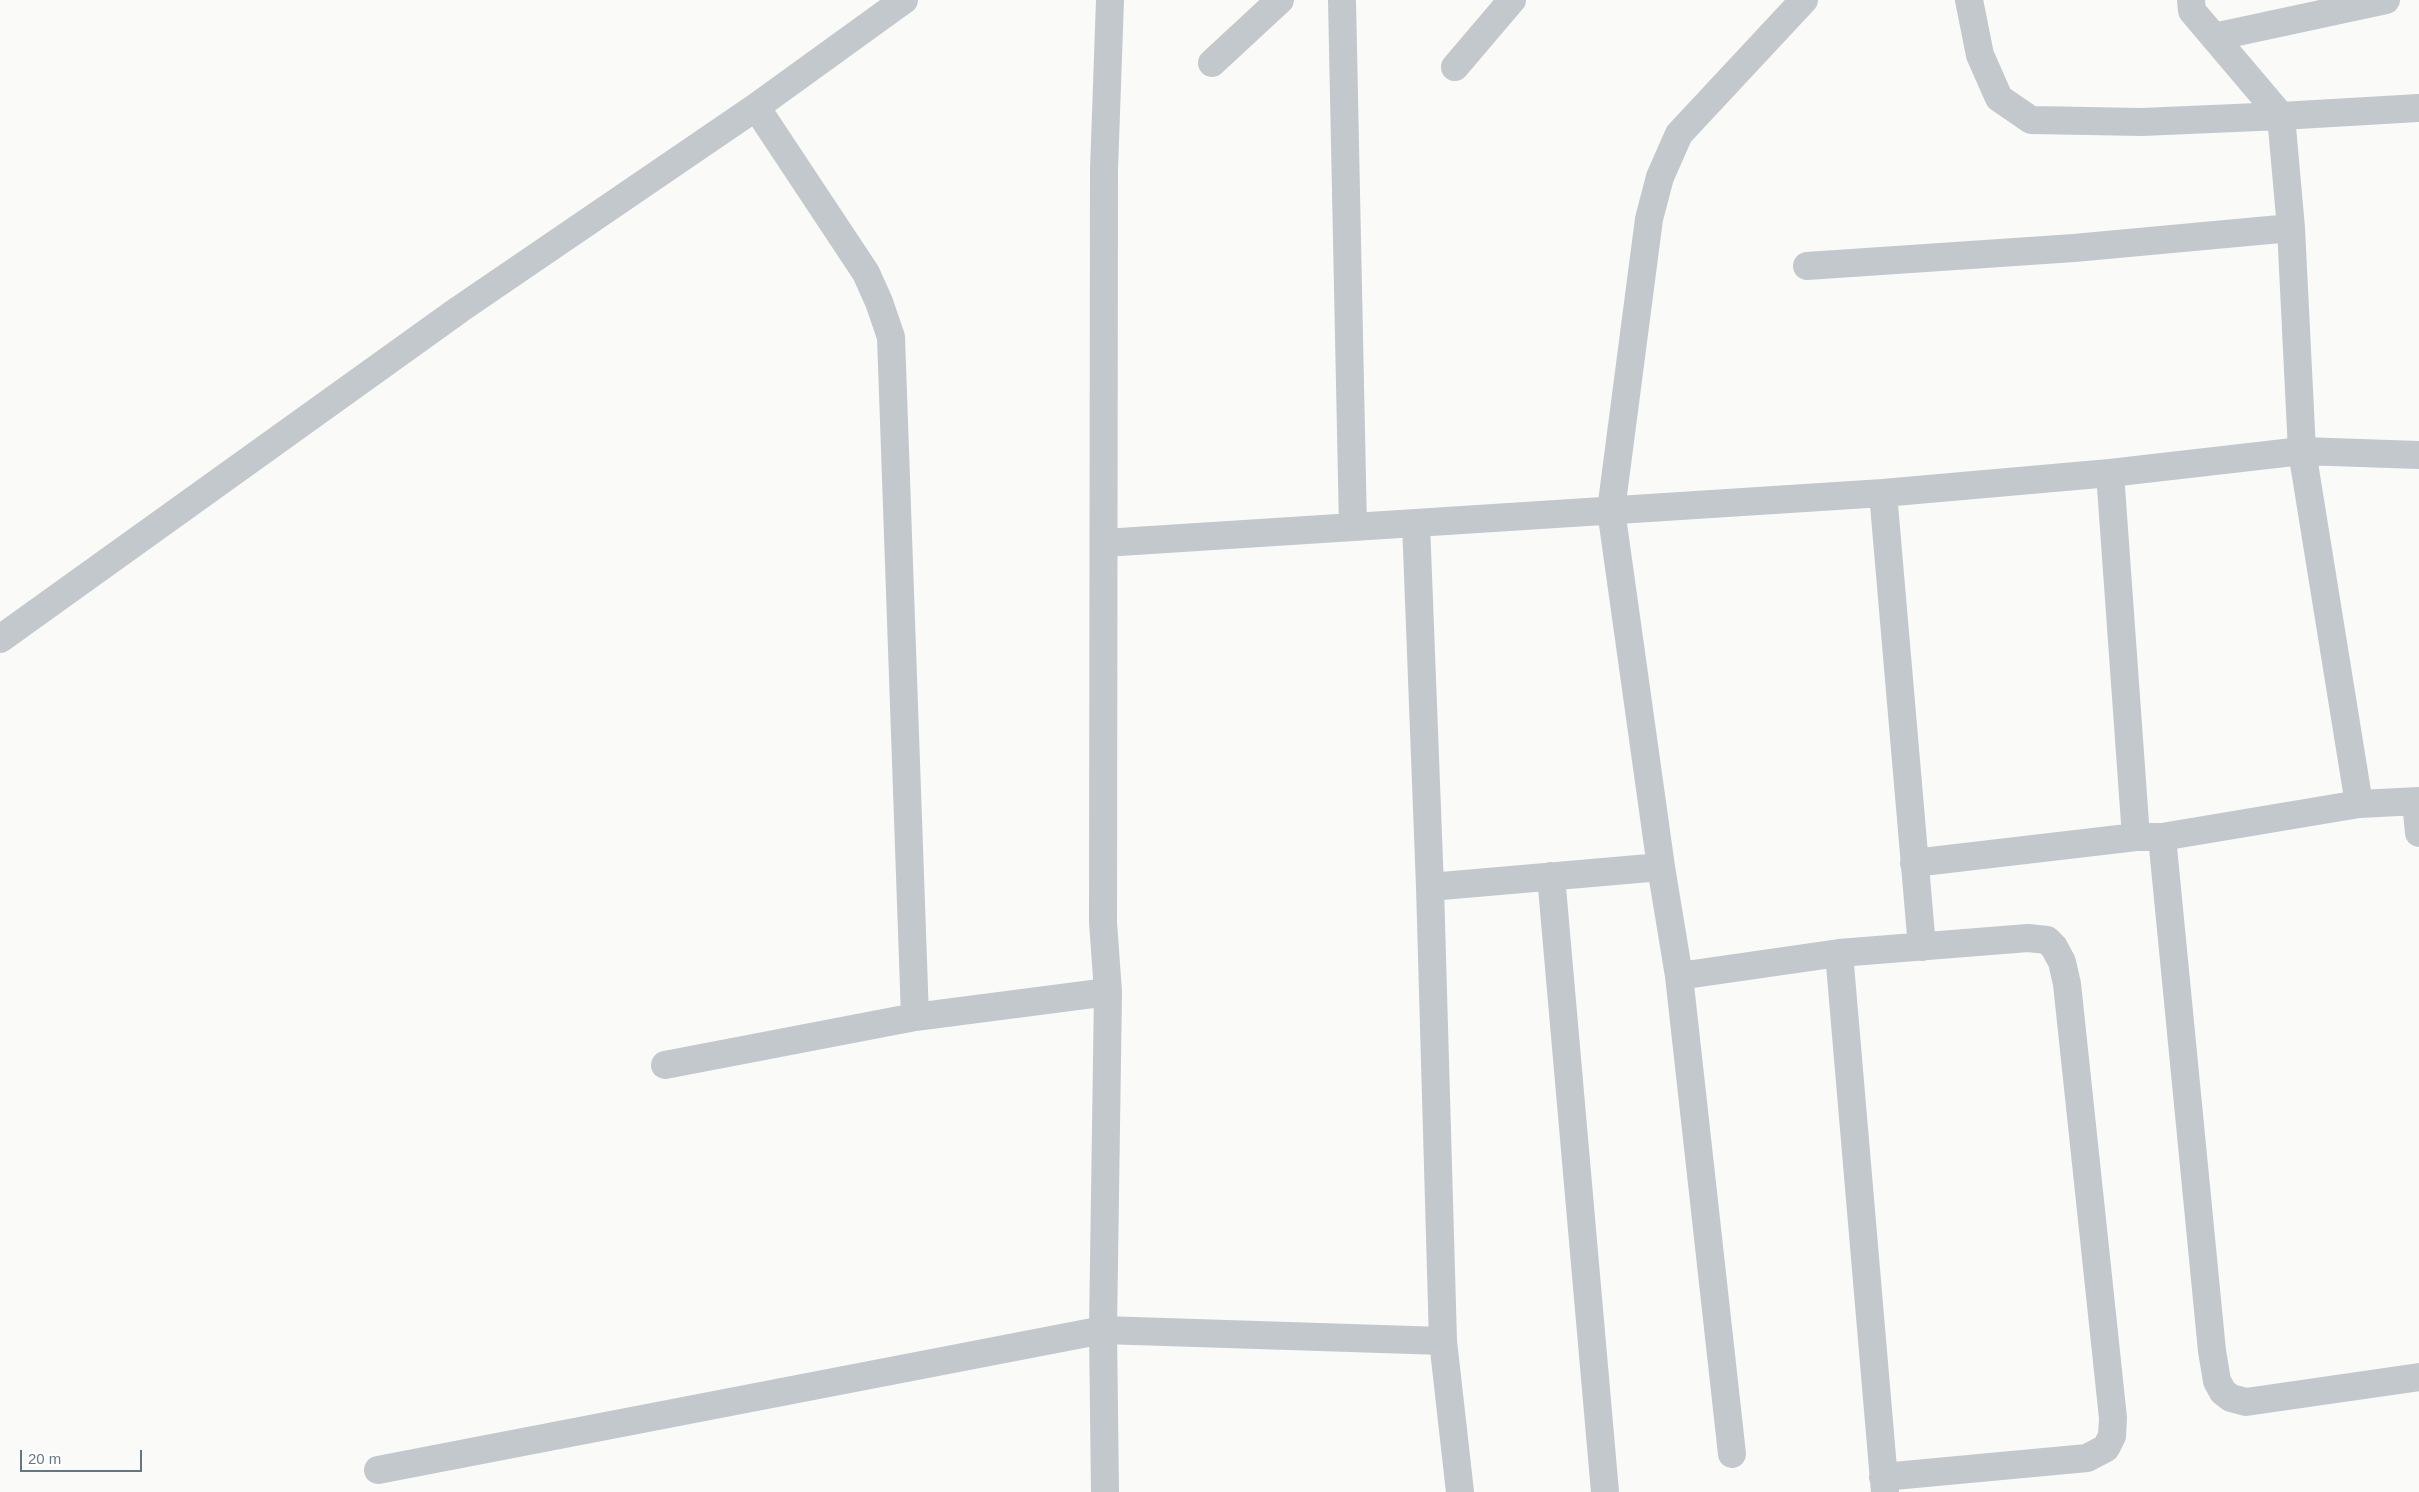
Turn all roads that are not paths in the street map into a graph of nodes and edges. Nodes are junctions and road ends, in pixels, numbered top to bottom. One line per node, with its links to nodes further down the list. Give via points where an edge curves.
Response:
1 (904, 0): 13 (street)
2 (1110, 0): 25 (street, via 1104,170)
3 (1280, 0): 11 (street)
4 (1342, 0): 24 (street)
5 (1512, 0): 12 (street)
6 (1804, 0): 22 (street, via 1679,134 1660,177 1649,219)
7 (1969, 0): 15 (street, via 1980,55 1999,98 2031,120 2142,122)
8 (2191, 0): 10 (street, via 2192,11)
9 (2386, 0): 10 (street)
10 (2214, 37): 15 (street)
11 (1212, 63)
12 (1454, 68)
13 (756, 106): 26 (street, via 460,309); 39 (street, via 850,246 879,302 890,337)
14 (2419, 108): 15 (street)
15 (2281, 116): 16 (street)
16 (2291, 228): 17 (street, via 2074,248); 18 (street)
17 (1806, 266)
18 (2302, 451): 19 (street); 20 (street); 28 (street)
19 (2419, 455)
20 (2110, 473): 21 (street); 30 (street)
21 (1883, 493): 22 (street); 31 (street)
22 (1611, 510): 23 (street); 32 (street)
23 (1416, 523): 24 (street); 34 (street)
24 (1353, 527): 25 (street)
25 (1104, 544): 38 (street, via 1103,922)
26 (0, 639)
27 (2418, 802): 28 (street); 29 (street)
28 (2359, 804): 30 (street)
29 (2419, 833)
30 (2149, 837): 31 (street); 43 (street, via 2217,1382 2231,1398 2246,1402)
31 (1914, 863): 35 (street)
32 (1661, 867): 33 (street); 37 (street)
33 (1551, 876): 34 (street); 49 (street)
34 (1430, 887): 42 (street)
35 (1922, 946): 36 (street); 46 (street, via 2047,940 2062,962 2105,1339 2112,1436 2106,1448 2087,1458)
36 (1839, 953): 37 (street); 46 (street)
37 (1678, 976): 44 (street)
38 (1108, 992): 39 (street); 41 (street)
39 (915, 1017): 40 (street)
40 (665, 1065)
41 (1103, 1330): 42 (street); 45 (street); 47 (street)
42 (1443, 1341): 48 (street)
43 (2419, 1377)
44 (1732, 1454)
45 (378, 1470)
46 (1884, 1485)
47 (1105, 1492)
48 (1460, 1492)
49 (1605, 1492)

